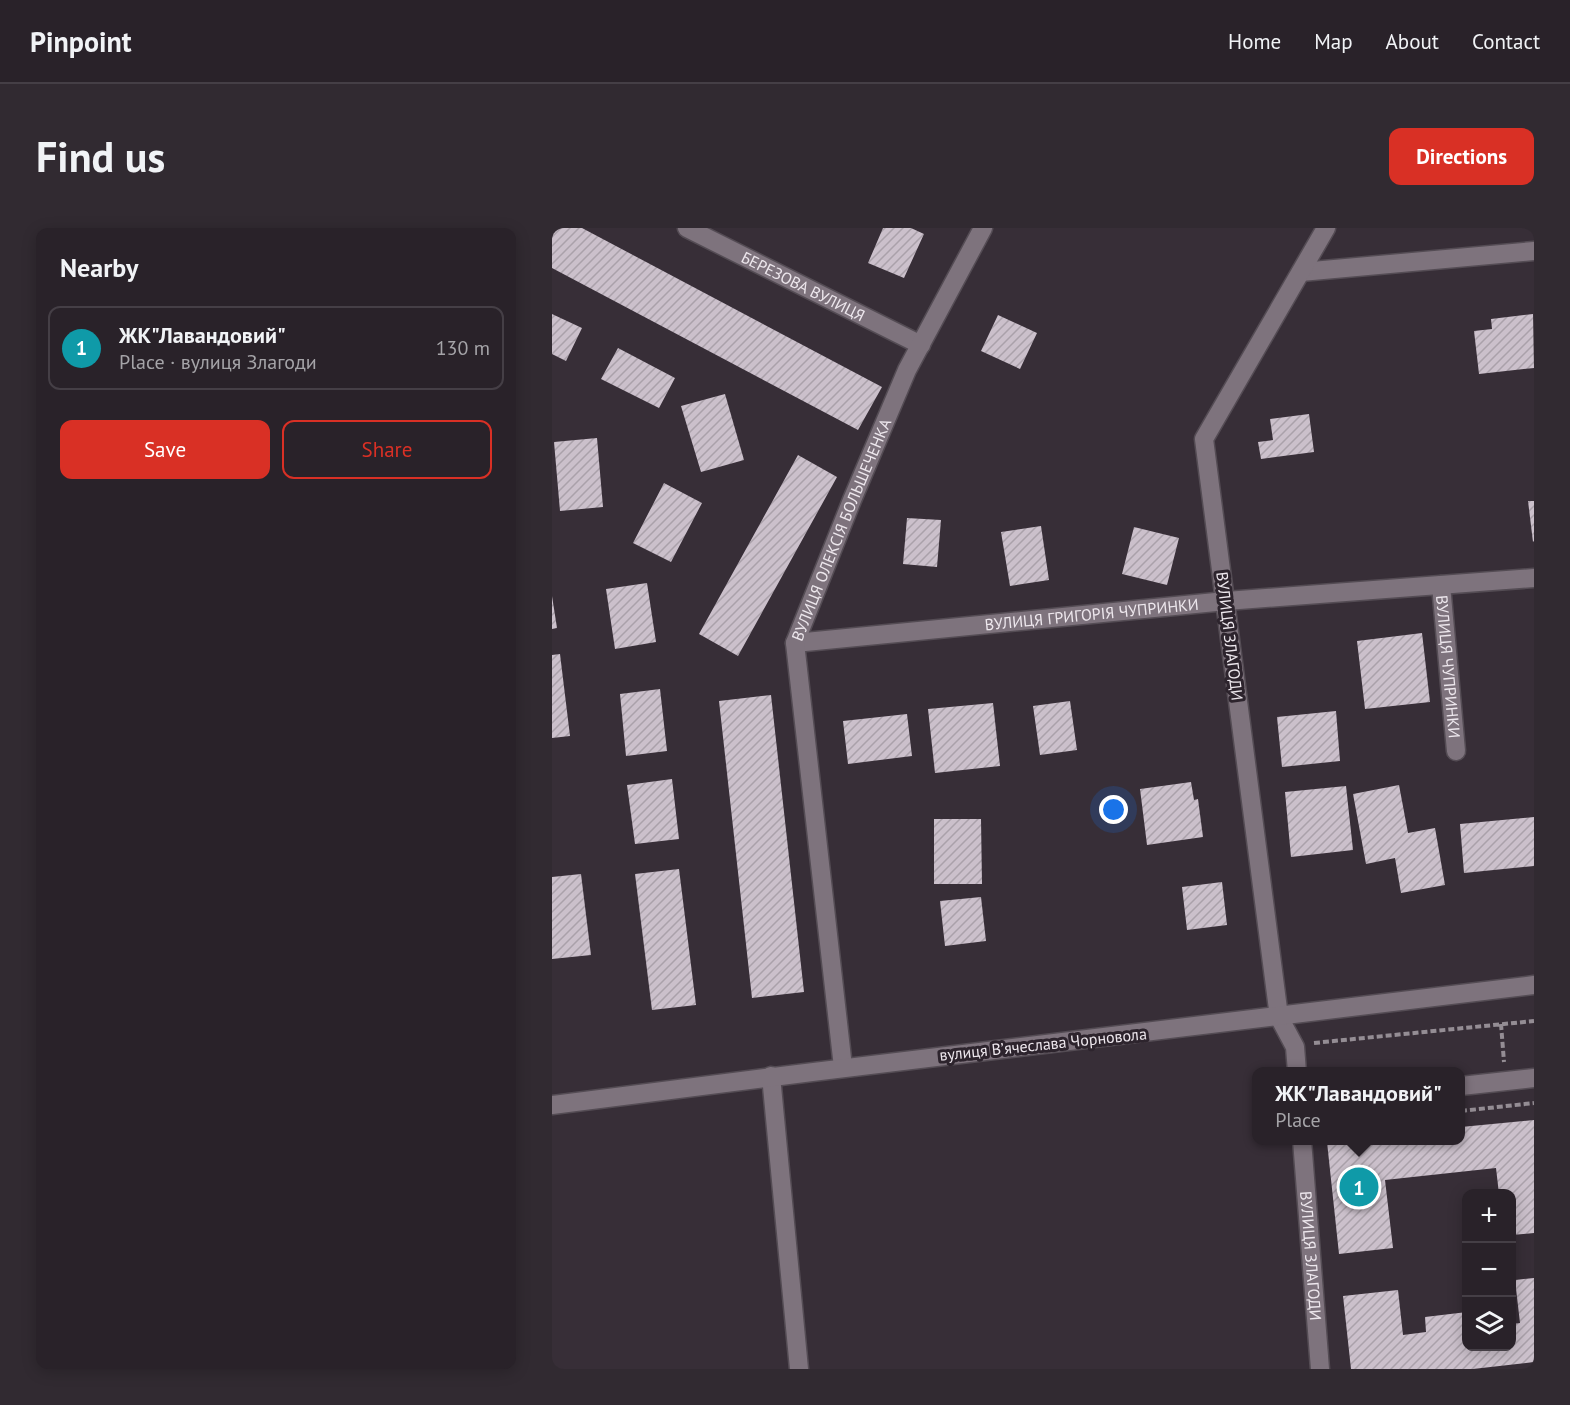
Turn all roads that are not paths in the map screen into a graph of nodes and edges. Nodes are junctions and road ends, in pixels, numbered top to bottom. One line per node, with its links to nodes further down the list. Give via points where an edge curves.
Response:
1 (687, 228): 6 (street, БЕРЕЗОВА ВУЛИЦЯ)
2 (983, 228): 6 (street, ВУЛИЦЯ ОЛЕКСІЯ БОЛЬШЕЧЕНКА)
3 (1326, 228): 5 (street, ВУЛИЦЯ ЗЛАГОДИ)
4 (1534, 251): 5 (street)
5 (1301, 272): 9 (street, ВУЛИЦЯ ЗЛАГОДИ, via 1204,439)
6 (921, 345): 10 (street, ВУЛИЦЯ ОЛЕКСІЯ БОЛЬШЕЧЕНКА, via 852,500)
7 (1534, 578): 8 (street, ВУЛИЦЯ ГРИГОРІЯ ЧУПРИНКИ)
8 (1441, 585): 9 (street, ВУЛИЦЯ ГРИГОРІЯ ЧУПРИНКИ); 11 (street, ВУЛИЦЯ ЧУПРИНКИ)
9 (1226, 601): 10 (street, ВУЛИЦЯ ГРИГОРІЯ ЧУПРИНКИ); 13 (street, ВУЛИЦЯ ЗЛАГОДИ)
10 (795, 643): 14 (street, ВУЛИЦЯ ОЛЕКСІЯ БОЛЬШЕЧЕНКА)
11 (1456, 751)
12 (1534, 985): 13 (street, вулиця Вʼячеслава Чорновола)
13 (1279, 1017): 14 (street, вулиця Вʼячеслава Чорновола); 15 (street, ВУЛИЦЯ ЗЛАГОДИ, via 1295,1047)
14 (843, 1067): 16 (street, вулиця Вʼячеслава Чорновола)
15 (1297, 1067)
16 (771, 1076): 19 (street, вулиця Вʼячеслава Чорновола); 21 (street)
17 (1534, 1078): 18 (street)
18 (1465, 1086)
19 (552, 1105)
20 (1302, 1145): 22 (street, ВУЛИЦЯ ЗЛАГОДИ)
21 (799, 1369)
22 (1320, 1369)

